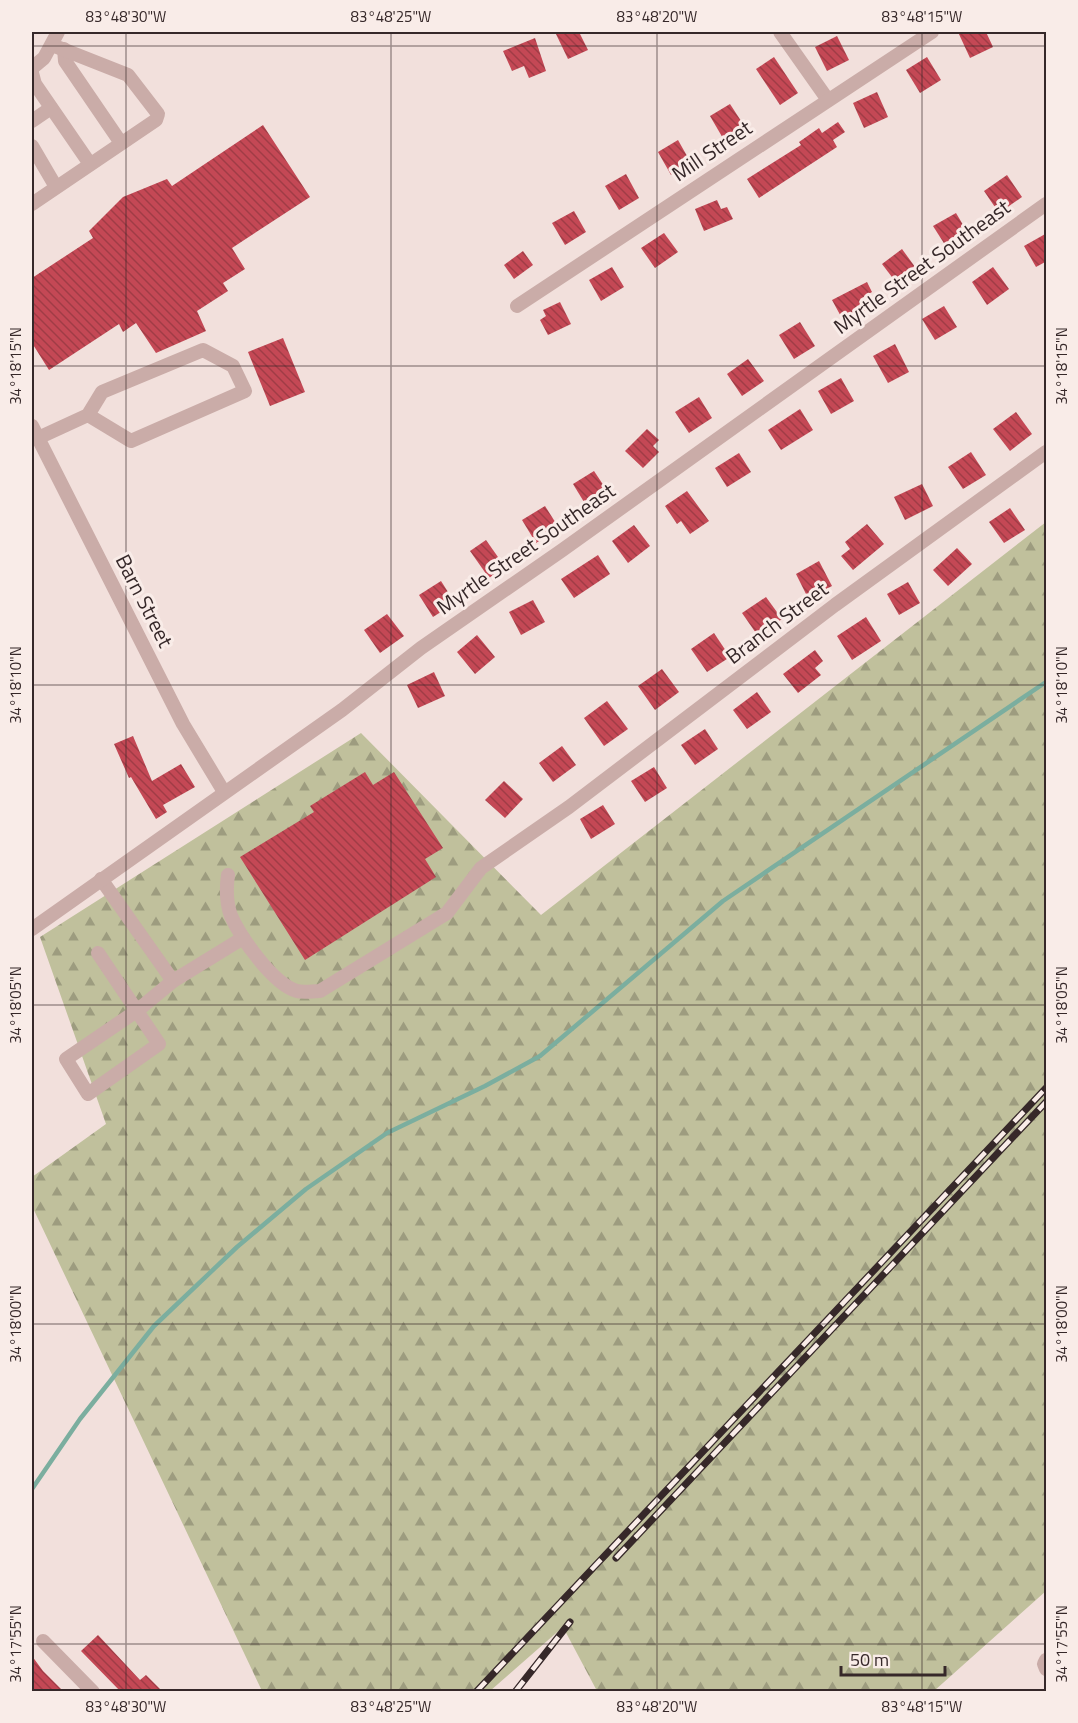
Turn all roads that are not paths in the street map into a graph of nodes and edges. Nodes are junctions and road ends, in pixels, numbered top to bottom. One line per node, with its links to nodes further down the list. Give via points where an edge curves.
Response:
1 (58, 32): 4 (street)
2 (780, 32): 7 (street)
3 (932, 32): 7 (street, Mill Street)
4 (58, 47): 5 (street); 10 (street); 10 (street, via 128,75 153,105 158,114 156,120)
5 (32, 68)
6 (32, 73): 8 (street)
7 (828, 100): 16 (street, Mill Street)
8 (51, 108): 9 (street); 12 (street)
9 (32, 121)
10 (121, 143): 12 (street)
11 (32, 146): 13 (street)
12 (90, 165): 13 (street)
13 (56, 187): 14 (street)
14 (32, 204)
15 (1047, 204): 20 (street, Myrtle Street Southeast)
16 (517, 306)
17 (88, 416): 17 (street, via 102,392 203,350 232,366 245,391 130,441); 18 (street)
18 (35, 432): 20 (street, Barn Street, via 178,714)
19 (1047, 452): 24 (street, Branch Street, via 481,868 447,913 320,991 298,992 285,985)
20 (224, 792): 22 (street, Myrtle Street Southeast)
21 (228, 875): 24 (street, Branch Street, via 226,895)
22 (101, 879): 23 (street, Myrtle Street Southeast); 26 (street)
23 (32, 929)
24 (243, 938): 26 (street)
25 (98, 953): 27 (street)
26 (173, 981): 27 (street)
27 (138, 1010): 27 (street, via 159,1044 88,1094 66,1059)
28 (43, 1641): 31 (street)
29 (1047, 1660): 30 (street)
30 (1047, 1669)
31 (93, 1692)

